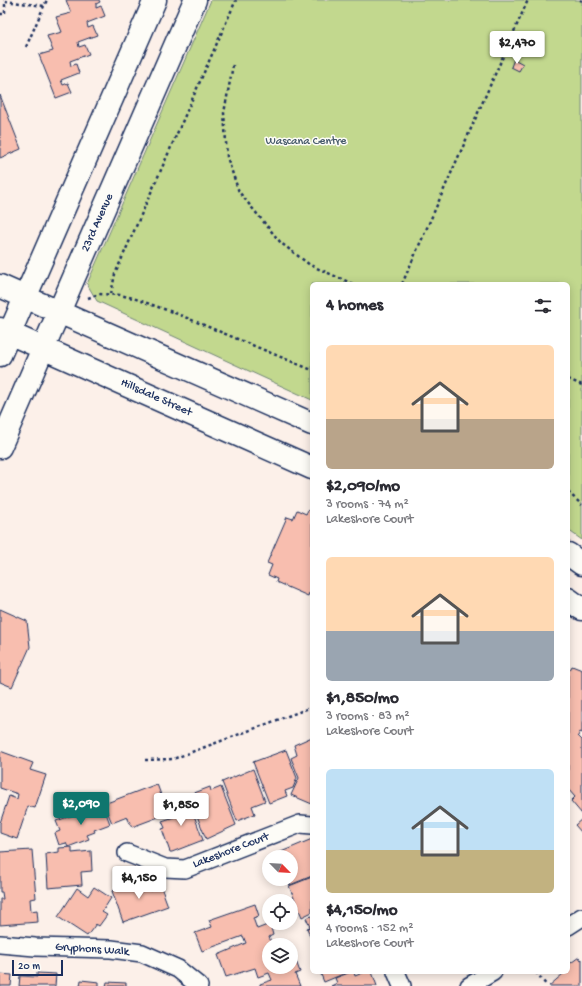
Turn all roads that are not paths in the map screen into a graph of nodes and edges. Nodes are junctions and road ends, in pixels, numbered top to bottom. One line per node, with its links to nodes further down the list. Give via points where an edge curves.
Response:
1 (155, 0): 4 (main road)
2 (195, 0): 5 (main road, 23rd Avenue)
3 (0, 286): 4 (main road)
4 (26, 297): 5 (main road); 6 (main road)
5 (59, 312): 7 (main road, 23rd Avenue); 9 (main road)
6 (5, 331): 7 (main road, Hillsdale Street); 8 (main road)
7 (44, 348): 10 (main road, 23rd Avenue); 11 (main road, Hillsdale Street)
8 (0, 355)
9 (310, 423)
10 (0, 447)
11 (310, 467)
12 (570, 555): 13 (main road)
13 (582, 564)
14 (570, 601): 15 (main road)
15 (582, 610)
16 (310, 825): 17 (street, Lakeshore Court, via 300,824 185,869 165,868)
17 (127, 853)
18 (582, 916): 19 (street)
19 (570, 925)
20 (0, 944): 23 (street, Gryphons Walk, via 111,949 142,953 178,969)
21 (397, 974): 24 (street)
22 (490, 974): 25 (street)
23 (199, 986)
24 (402, 986)
25 (469, 986)

